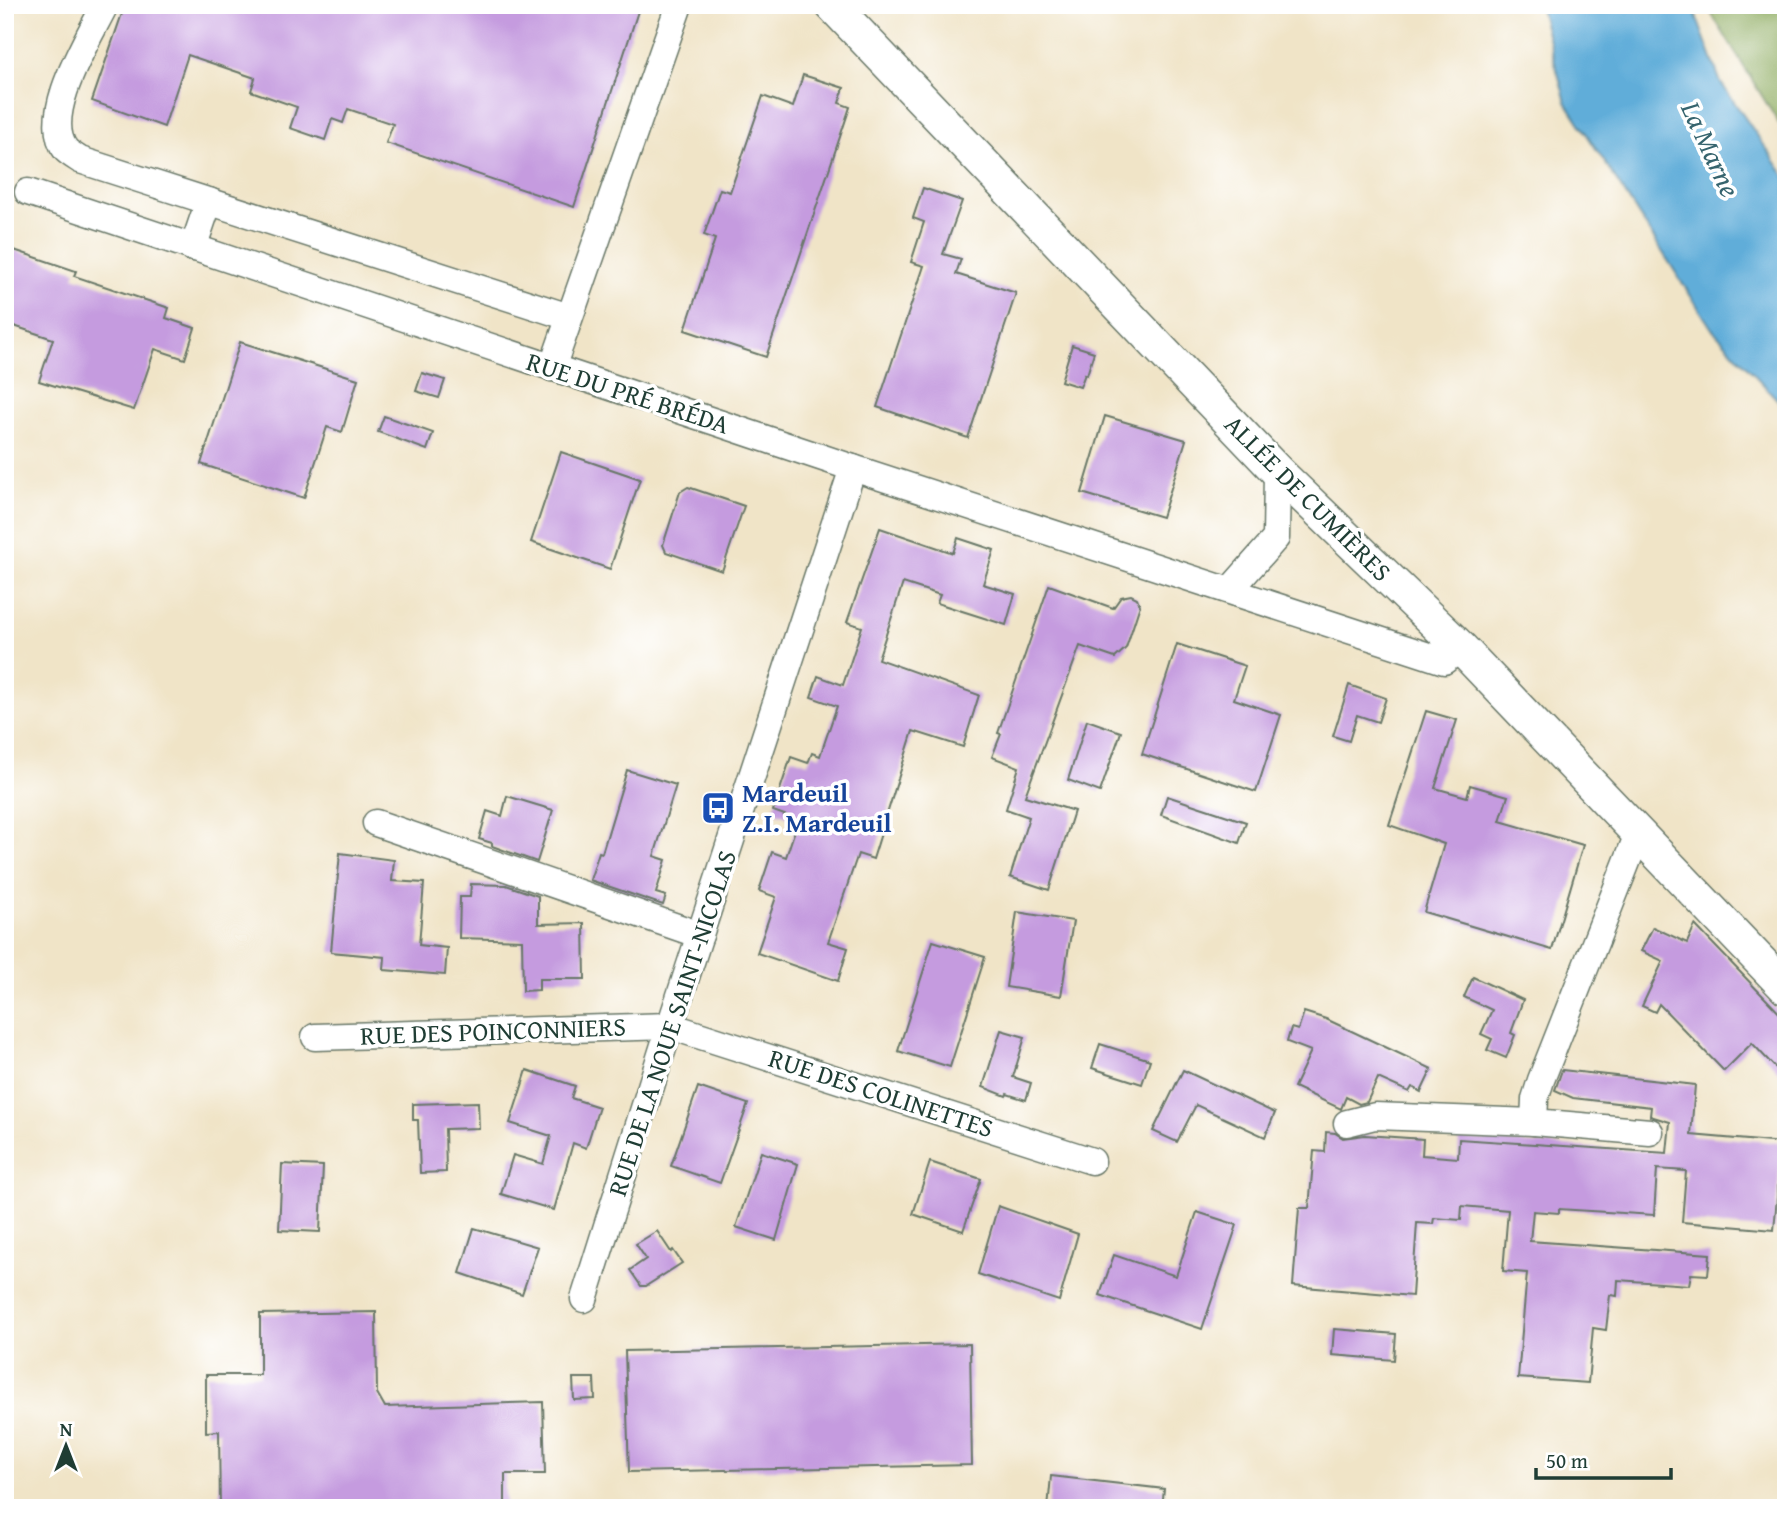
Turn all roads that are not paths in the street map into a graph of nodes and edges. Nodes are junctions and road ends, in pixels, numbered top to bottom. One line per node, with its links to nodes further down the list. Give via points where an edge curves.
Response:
1 (105, 5): 5 (street, via 62,97 59,130 67,151 80,160)
2 (679, 5): 7 (street)
3 (832, 5): 10 (main road, ALLÉE DE CUMIÈRES)
4 (28, 192): 6 (street, RUE DU PRÉ BRÉDA)
5 (209, 201): 6 (street); 7 (street)
6 (193, 248): 8 (street, RUE DU PRÉ BRÉDA)
7 (569, 317): 8 (street)
8 (552, 368): 9 (street, RUE DU PRÉ BRÉDA)
9 (853, 468): 11 (street, RUE DU PRÉ BRÉDA); 15 (street, RUE DE LA NOUE SAINT-NICOLAS)
10 (1277, 471): 11 (street, via 1276,538); 12 (main road, ALLÉE DE CUMIÈRES)
11 (1230, 590): 12 (street, RUE DU PRÉ BRÉDA, via 1444,661)
12 (1461, 648): 14 (main road, ALLÉE DE CUMIÈRES)
13 (376, 823): 15 (street)
14 (1639, 834): 16 (main road, ALLÉE DE CUMIÈRES); 19 (street, via 1541,1080)
15 (700, 935): 17 (street, RUE DE LA NOUE SAINT-NICOLAS)
16 (1786, 988)
17 (670, 1026): 18 (street, RUE DES POINCONNIERS); 22 (street, RUE DES COLINETTES); 23 (street, RUE DE LA NOUE SAINT-NICOLAS)
18 (315, 1037)
19 (1534, 1122): 20 (street, via 1375,1116); 21 (street)
20 (1348, 1123)
21 (1650, 1132)
22 (1092, 1161)
23 (584, 1299)

